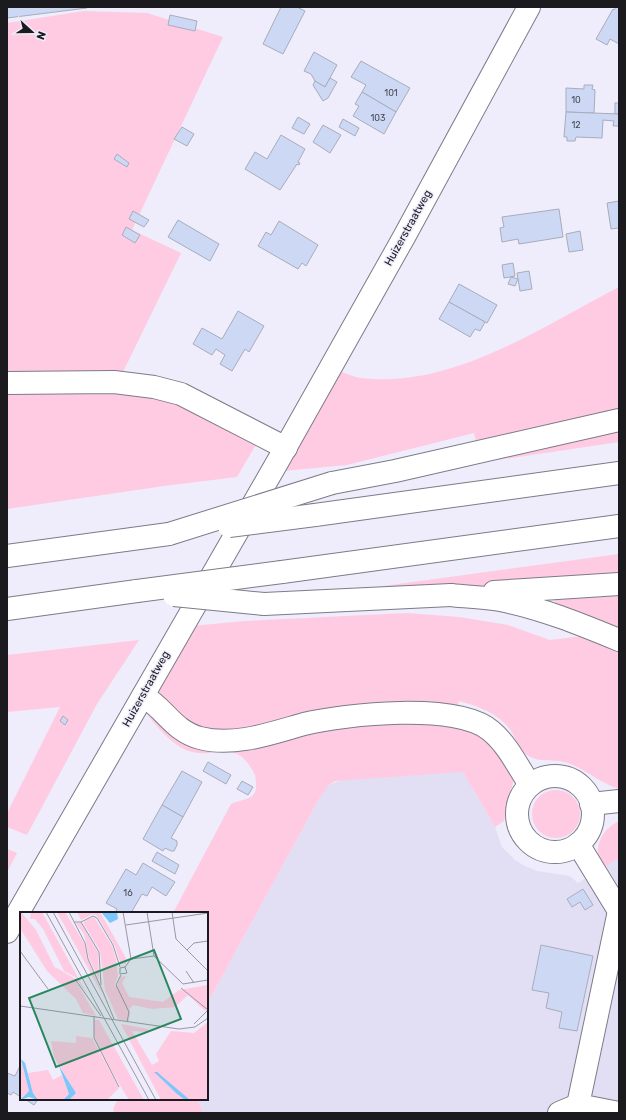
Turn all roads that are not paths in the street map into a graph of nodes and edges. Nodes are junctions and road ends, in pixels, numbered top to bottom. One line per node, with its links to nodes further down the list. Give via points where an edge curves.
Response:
1 (529, 7): 4 (main road, Huizerstraatweg)
2 (7, 383): 4 (main road, via 114,382 154,387 181,394)
3 (619, 420): 7 (main road, bridge, via 332,483)
4 (286, 448): 14 (main road, Huizerstraatweg)
5 (619, 473): 7 (main road, bridge)
6 (619, 526): 10 (main road, bridge)
7 (169, 534): 8 (main road)
8 (7, 556)
9 (619, 584): 11 (main road)
10 (137, 591): 11 (main road, bridge, via 264,604); 12 (main road)
11 (451, 595): 13 (main road, via 498,600 532,608 565,618)
12 (7, 609)
13 (619, 640)
14 (143, 696): 15 (main road, via 152,701 176,727 190,735 214,740 251,738 328,719 364,715 433,714 462,718 480,723 491,730 503,743); 20 (main road, Huizerstraatweg)
15 (530, 785): 17 (main road, via 546,776 571,779 582,787); 18 (main road, via 518,800 516,812 523,836 543,851 567,850)
16 (619, 801): 17 (main road)
17 (591, 804): 18 (main road, via 592,823 587,835)
18 (578, 844): 19 (main road)
19 (619, 911): 21 (main road)
20 (7, 932)
21 (568, 1109): 22 (main road)
22 (618, 1113)

